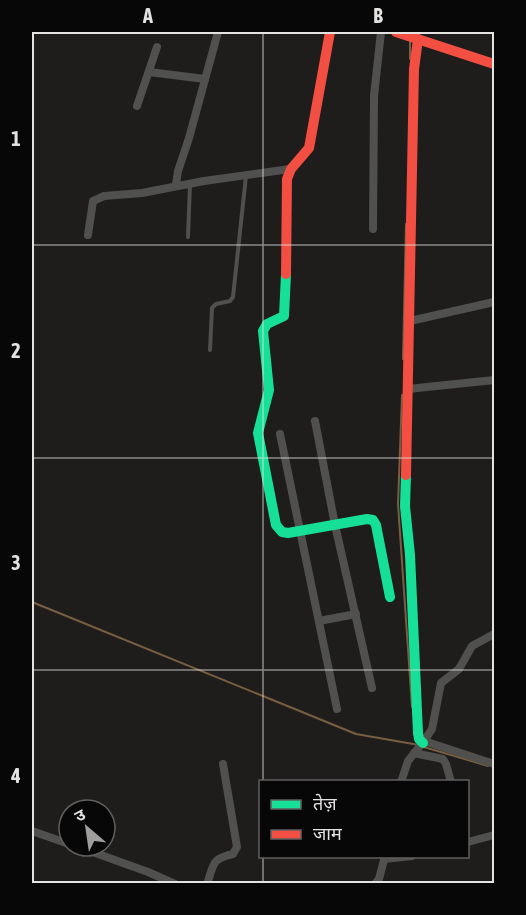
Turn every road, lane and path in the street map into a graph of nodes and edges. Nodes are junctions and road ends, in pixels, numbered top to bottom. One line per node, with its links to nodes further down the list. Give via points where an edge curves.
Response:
1 (218, 32): 9 (street)
2 (330, 32): 11 (street, via 309,148)
3 (381, 32): 15 (street, via 374,96)
4 (398, 32): 5 (street)
5 (418, 39): 7 (street); 19 (street, via 414,69)
6 (157, 47): 8 (street)
7 (495, 64)
8 (149, 72): 9 (street); 10 (street)
9 (205, 79): 14 (street)
10 (137, 106)
11 (290, 169): 12 (street); 26 (street, via 285,311 284,316 267,324 263,331 269,390 258,433 276,525 285,533)
12 (246, 175): 13 (street); 20 (lane, via 232,297 212,308)
13 (190, 183): 14 (street); 17 (lane)
14 (176, 185): 16 (street, via 96,199 90,208)
15 (373, 229)
16 (88, 235)
17 (188, 237)
18 (495, 302): 19 (street)
19 (410, 321): 22 (street)
20 (210, 350)
21 (495, 380): 22 (street)
22 (408, 389): 33 (street, via 405,506)
23 (315, 421): 25 (street)
24 (280, 434): 26 (street)
25 (335, 525): 26 (street); 27 (street, via 367,519 375,522); 28 (street)
26 (300, 531): 29 (street)
27 (390, 597)
28 (356, 614): 29 (street); 31 (street)
29 (319, 621): 32 (street)
30 (495, 634): 33 (street, via 472,646 459,669 441,683 432,729)
31 (372, 688)
32 (337, 709)
33 (420, 746): 34 (street); 36 (street, via 408,761); 37 (street, via 443,759)
34 (495, 764)
35 (223, 765): 47 (street, via 237,847 233,854 215,861)
36 (401, 780)
37 (450, 780)
38 (32, 831): 40 (street)
39 (495, 835): 41 (street)
40 (57, 840)
41 (469, 842)
42 (105, 858): 44 (street)
43 (384, 858): 45 (street)
44 (161, 881): 46 (street)
45 (377, 883)
46 (175, 884)
47 (207, 884)

